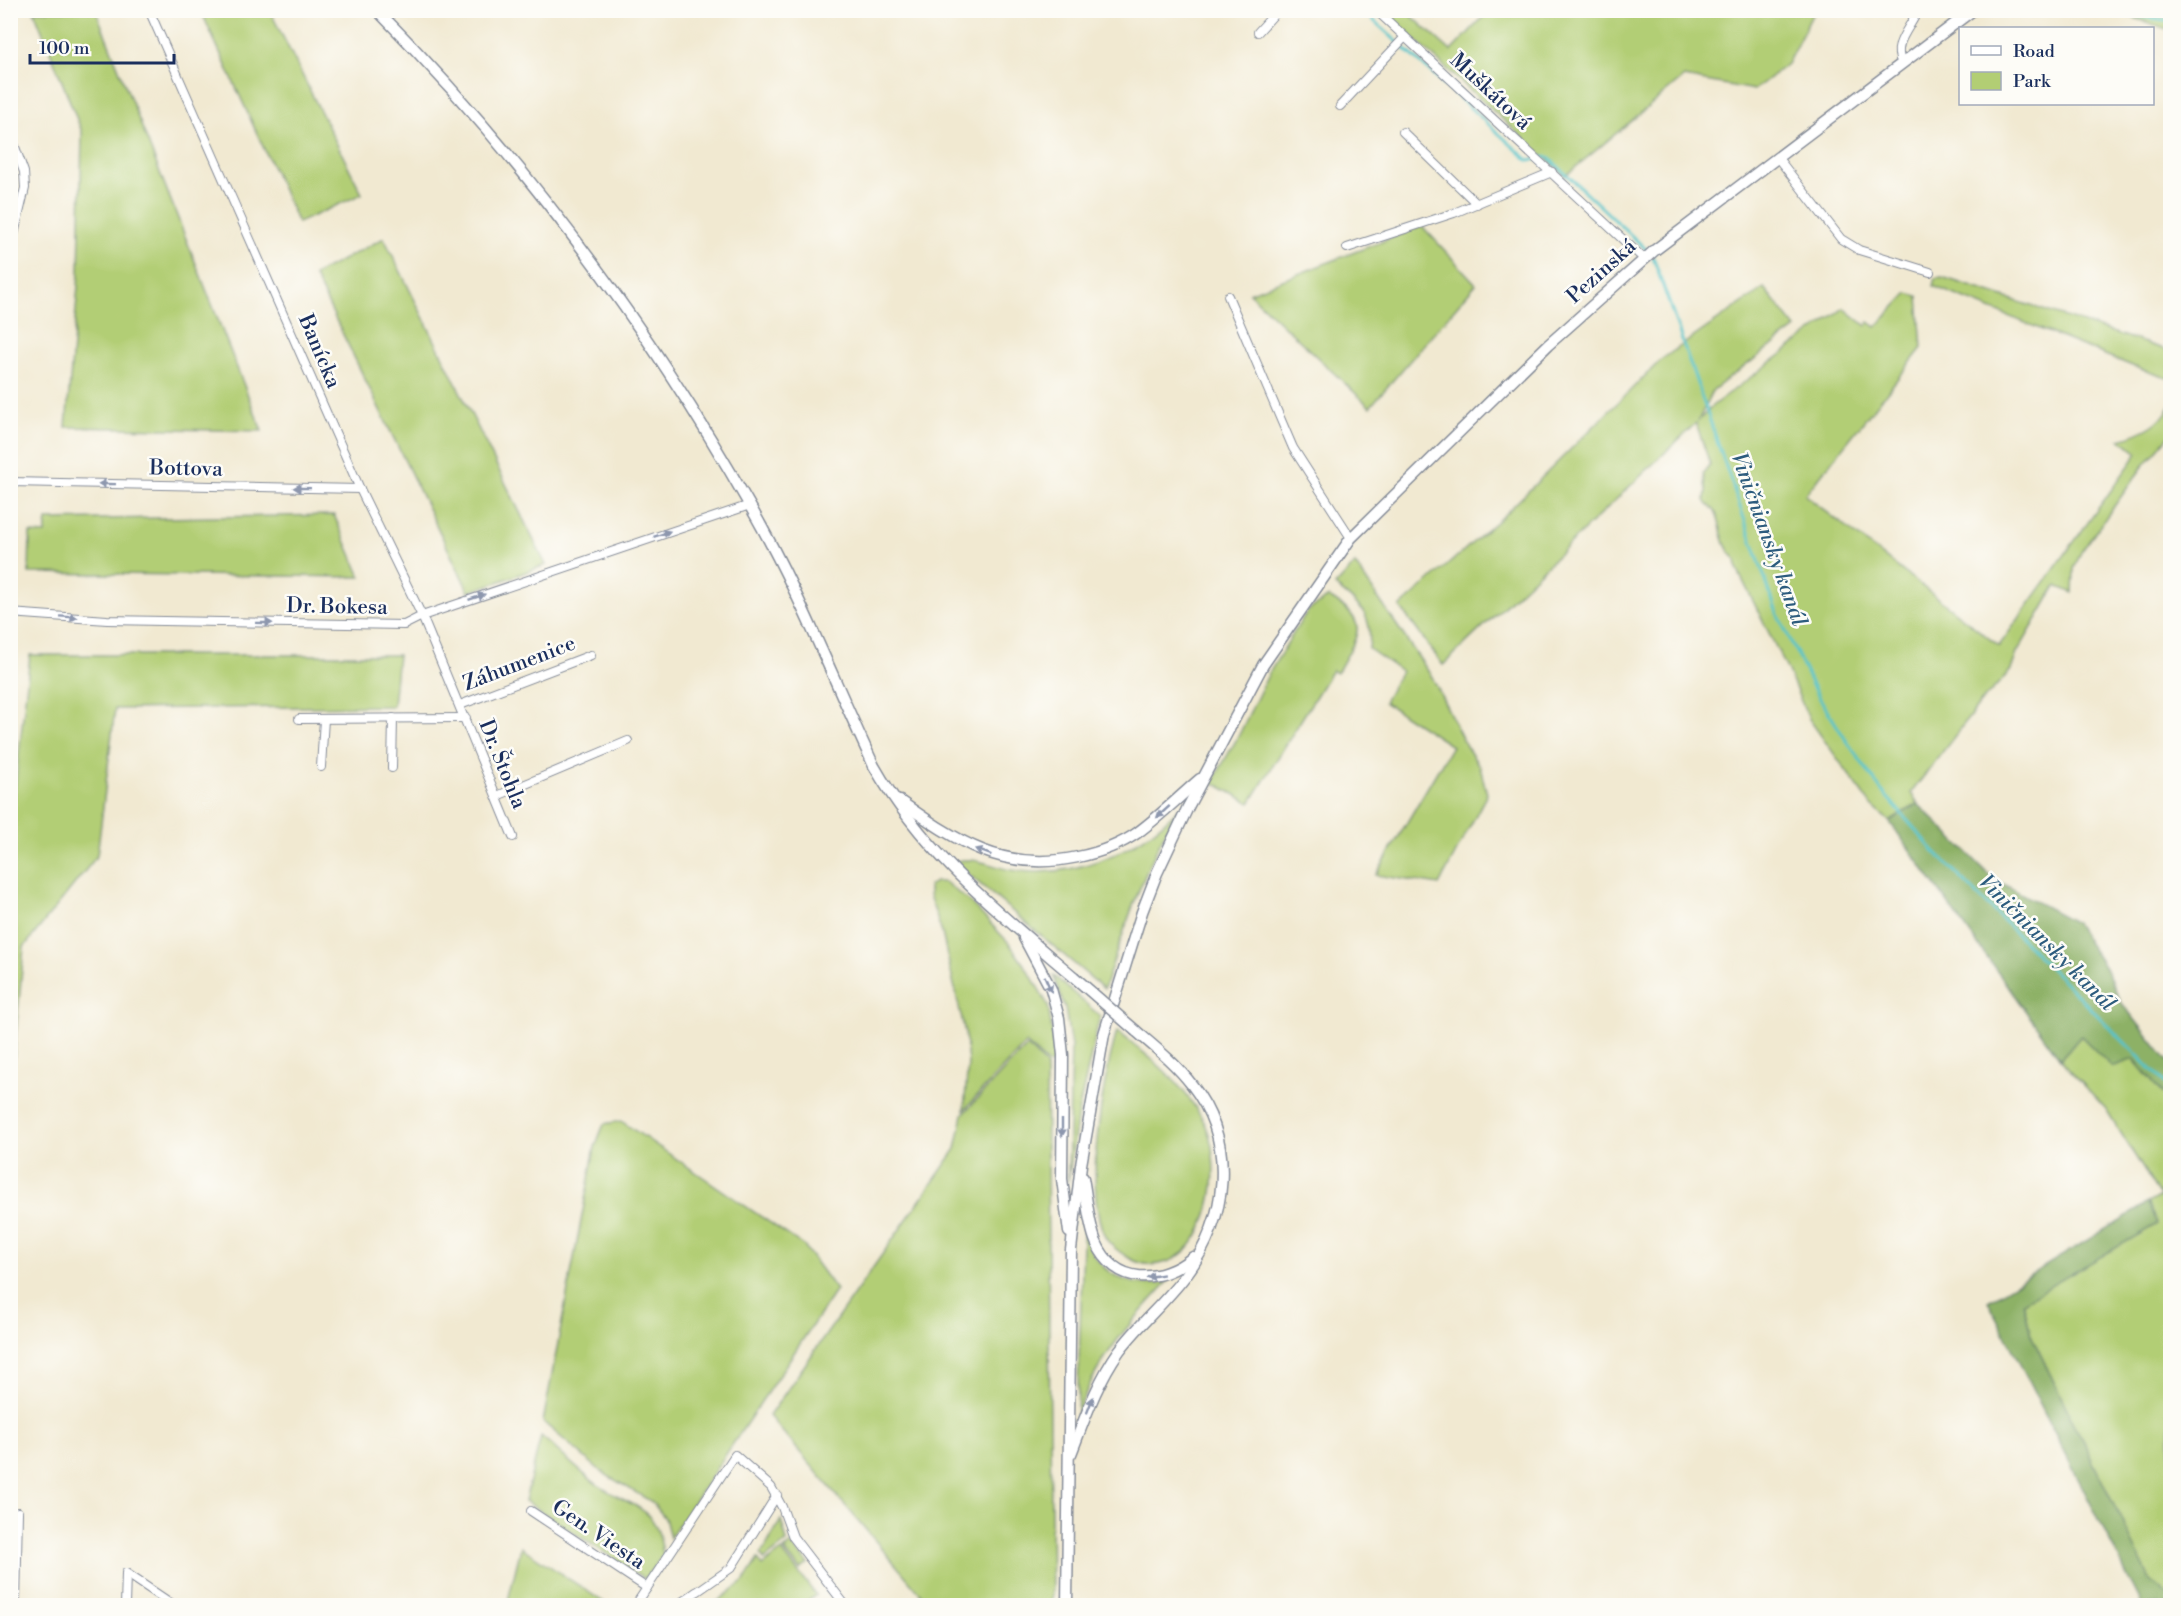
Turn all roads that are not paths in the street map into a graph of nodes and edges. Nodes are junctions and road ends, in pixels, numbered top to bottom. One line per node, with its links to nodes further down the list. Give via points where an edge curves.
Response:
1 (149, 10): 22 (street, Banícka)
2 (377, 10): 23 (main road, via 478,120 585,253 675,381)
3 (1278, 10): 7 (street)
4 (1376, 10): 8 (street, Muškátová)
5 (1918, 10): 9 (street, via 1899,47)
6 (1972, 10): 9 (main road, Pezinská)
7 (1258, 32)
8 (1405, 37): 10 (street); 14 (street, Muškátová)
9 (1902, 63): 13 (main road, Pezinská)
10 (1340, 106)
11 (1403, 132): 15 (street)
12 (10, 133): 17 (street, via 26,188)
13 (1778, 157): 18 (main road, Pezinská); 19 (street, via 1841,239 1858,250)
14 (1551, 172): 15 (street); 18 (street, Muškátová)
15 (1477, 204): 16 (street)
16 (1347, 248)
17 (10, 251)
18 (1649, 255): 24 (main road, Pezinská, via 1530,362)
19 (1930, 272)
20 (1228, 296): 24 (street, via 1293,448)
21 (10, 482): 22 (street, Bottova, one-way to 21)
22 (360, 489): 26 (street, Banícka)
23 (750, 505): 26 (street, Dr. Bokesa, one-way to 23); 38 (main road)
24 (1351, 538): 36 (main road, Pezinská, via 1263,665)
25 (10, 613): 26 (street, Dr. Bokesa, one-way to 26, via 107,620 404,625)
26 (422, 616): 28 (street, Banícka)
27 (591, 655): 28 (street, Záhumenice)
28 (460, 705): 30 (street, Dr. Štohla)
29 (393, 718): 30 (street); 32 (street); 35 (street)
30 (465, 718): 37 (street, Dr. Štohla)
31 (299, 719): 32 (street)
32 (324, 719): 34 (street)
33 (628, 741): 37 (street)
34 (321, 767)
35 (392, 768)
36 (1207, 772): 38 (main road, one-way to 38, via 1135,834 1088,855 1052,861 1007,859 976,849); 41 (main road, Pezinská, via 1162,862 1136,931 1104,1034)
37 (497, 796): 39 (street, Dr. Štohla)
38 (892, 796): 40 (main road, via 952,870)
39 (513, 837)
40 (1021, 932): 42 (main road, bridge, via 1136,1031 1192,1085 1210,1114 1223,1165 1222,1191 1216,1220); 43 (main road, one-way to 43, via 1051,989 1059,1018 1063,1055 1062,1179)
41 (1081, 1165): 42 (main road, one-way to 41, via 1181,1266 1157,1277 1137,1276 1115,1265 1097,1244); 43 (main road, Pezinská)
42 (1203, 1245): 44 (main road, one-way to 42, via 1099,1383 1136,1331 1186,1275)
43 (1071, 1250): 44 (main road)
44 (1068, 1460): 55 (main road)
45 (777, 1495): 48 (street, via 735,1455); 53 (street, via 731,1568); 54 (street, via 798,1546)
46 (531, 1511): 48 (street, Gen. Viesta)
47 (18, 1512): 49 (street)
48 (647, 1588): 52 (street)
49 (16, 1605)
50 (125, 1605): 51 (street, via 126,1573)
51 (175, 1605)
52 (635, 1605)
53 (676, 1605)
54 (846, 1605)
55 (1067, 1605)

